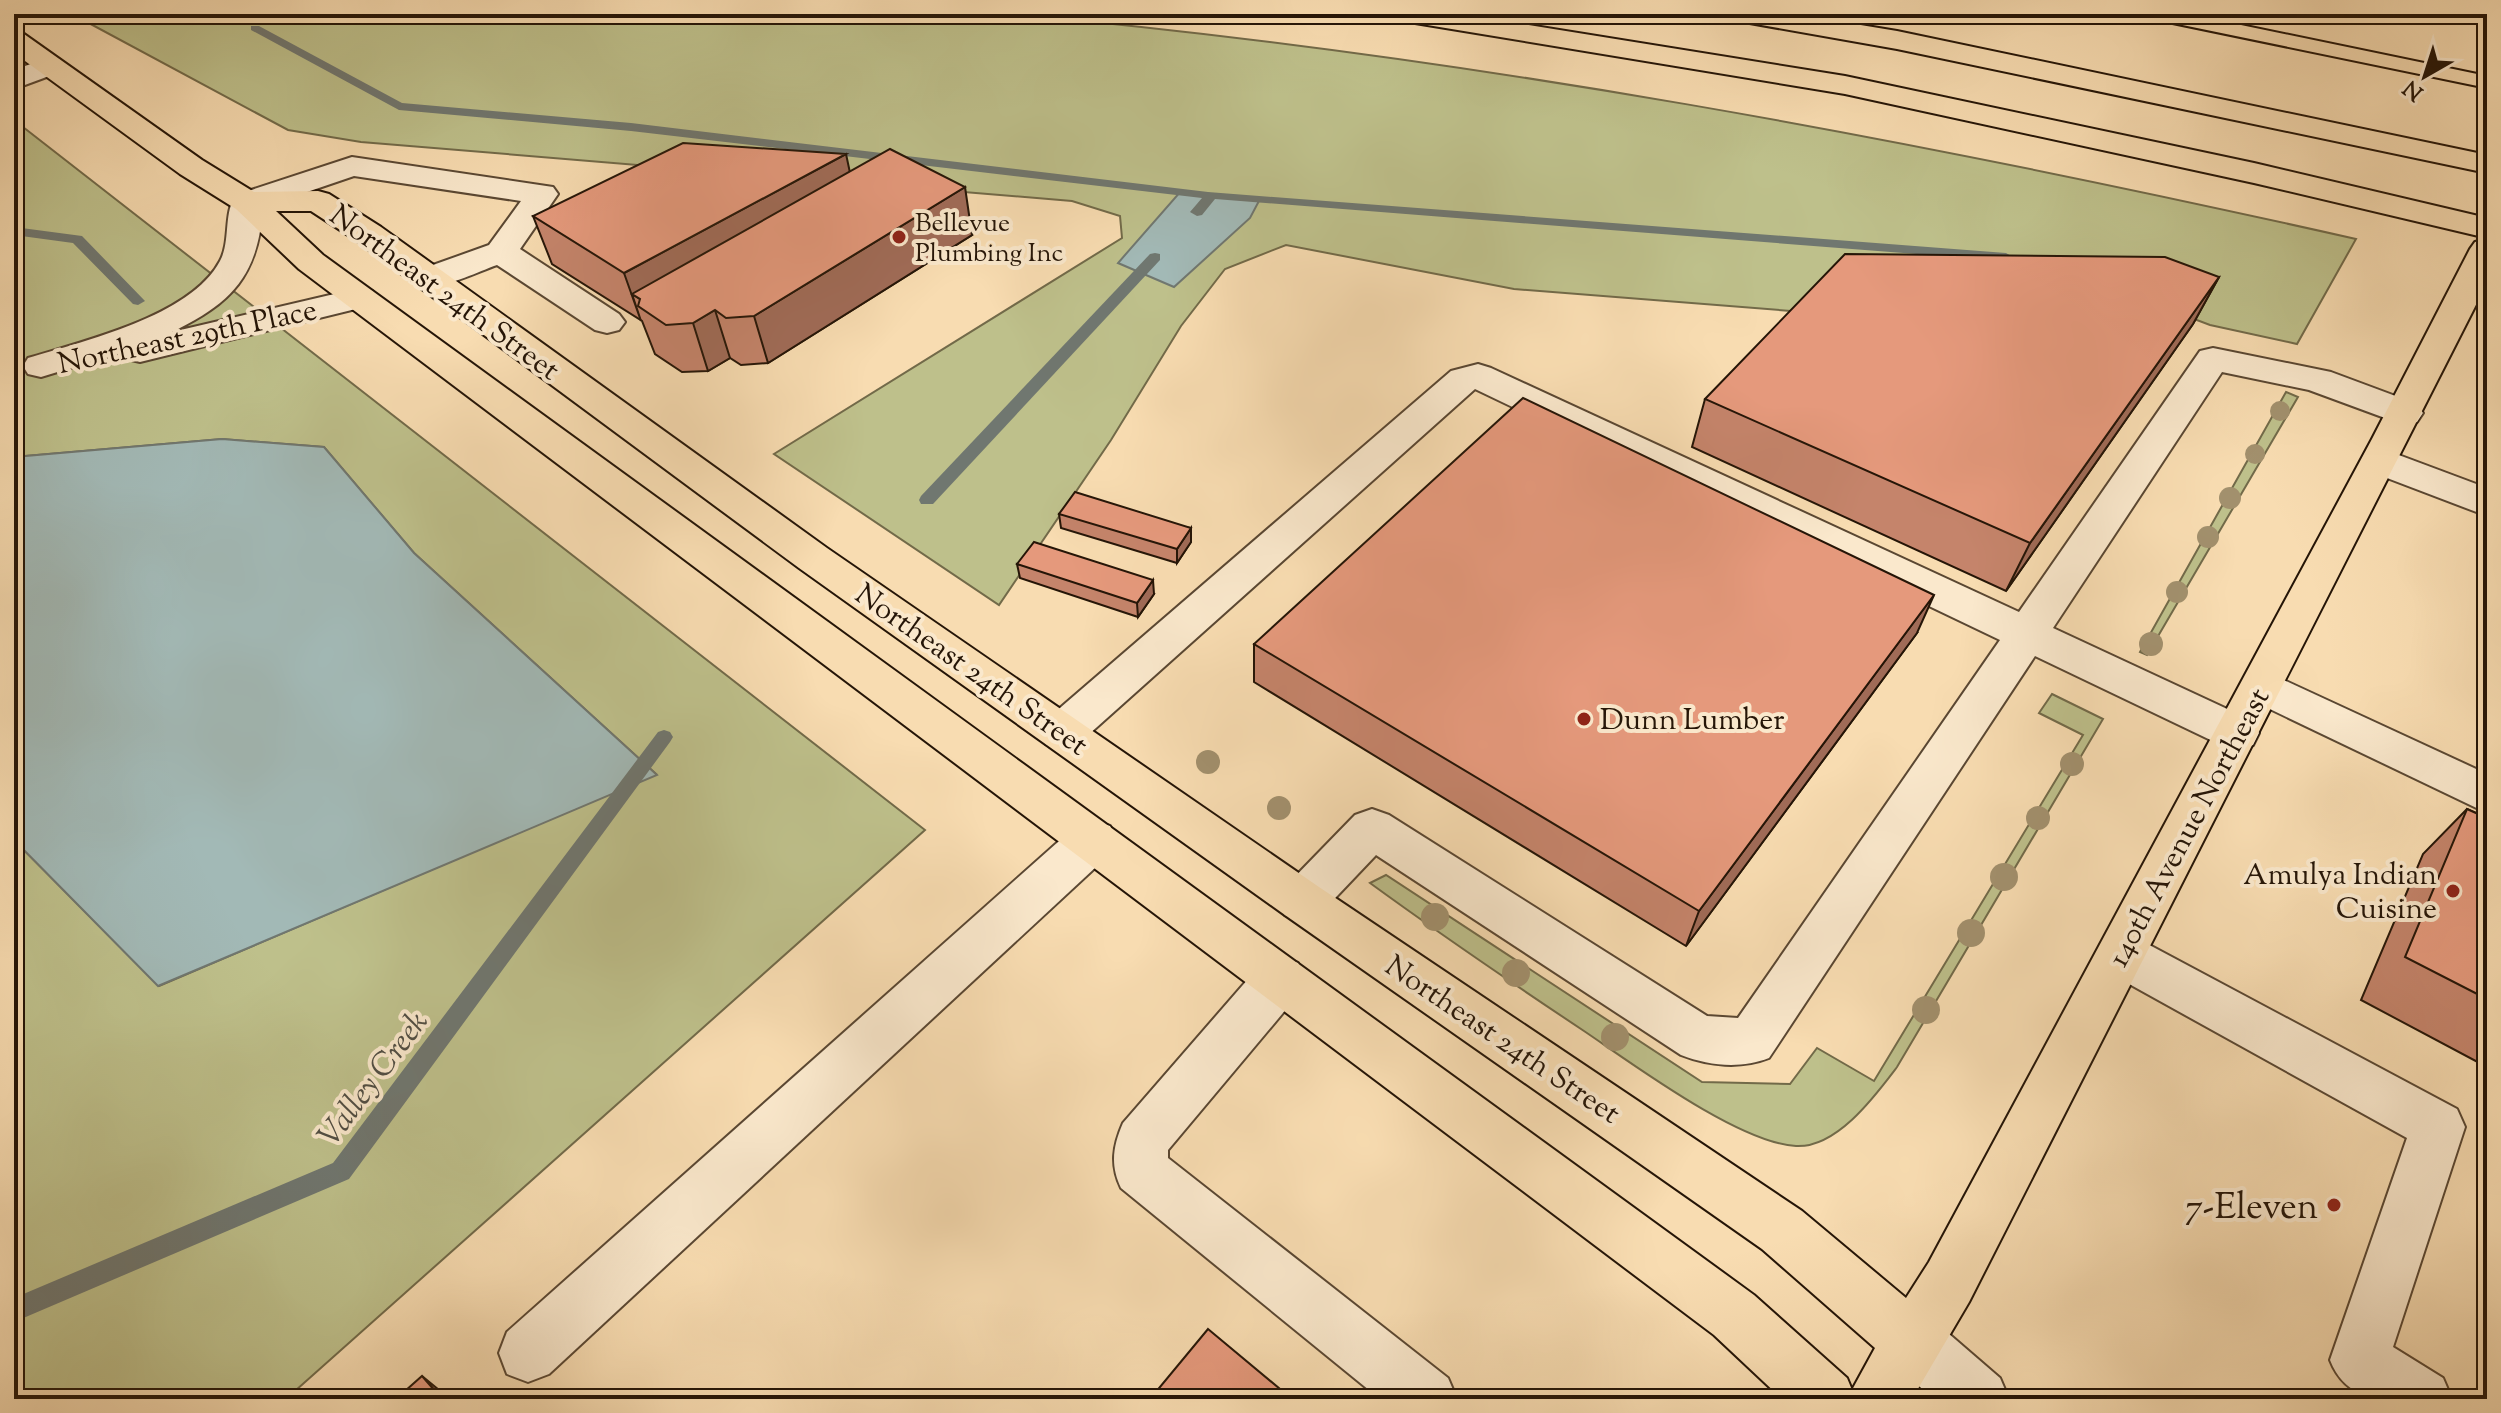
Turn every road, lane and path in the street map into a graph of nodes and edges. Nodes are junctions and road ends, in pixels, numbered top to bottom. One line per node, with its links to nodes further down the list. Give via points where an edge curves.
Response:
1 (1409, 14): 8 (main road, via 1845,85)
2 (1744, 14): 6 (main road, via 1897,40)
3 (14, 40): 4 (main road)
4 (50, 66): 5 (street); 7 (main road)
5 (14, 80)
6 (2487, 164)
7 (247, 202): 10 (street, via 352,166 542,194); 11 (main road, Northeast 24th Street, via 318,201); 12 (main road, via 304,256); 14 (street, via 244,241 235,265 207,295 144,333)
8 (2487, 228)
9 (2487, 249): 16 (main road, 140th Avenue Northeast)
10 (501, 252): 11 (street); 13 (street)
11 (431, 277): 15 (main road, Northeast 24th Street)
12 (360, 298): 14 (street, Northeast 29th Place, via 99,360); 15 (main road, via 416,291 536,376); 24 (main road)
13 (607, 322)
14 (28, 368)
15 (571, 382): 21 (main road, Northeast 24th Street)
16 (2404, 413): 17 (main road, 140th Avenue Northeast); 19 (street, via 2318,380 2213,359)
17 (2380, 461): 18 (street); 20 (main road, 140th Avenue Northeast)
18 (2487, 503)
19 (2028, 634): 21 (street, via 1478,376 1464,379); 22 (street); 25 (street, via 1751,1042 1699,1039 1372,828)
20 (2262, 686): 22 (main road, 140th Avenue Northeast); 23 (street)
21 (1062, 732): 25 (main road, Northeast 24th Street)
22 (2237, 733): 26 (main road, 140th Avenue Northeast)
23 (2487, 795)
24 (1093, 840): 27 (main road); 29 (street)
25 (1302, 901): 28 (main road, Northeast 24th Street, via 1782,1230)
26 (2122, 955): 28 (main road, 140th Avenue Northeast); 34 (street, via 2438,1127 2359,1360)
27 (1280, 979): 30 (street, via 1142,1141 1140,1170); 31 (main road, via 1734,1315)
28 (1913, 1342): 32 (main road, 140th Avenue Northeast); 33 (street)
29 (528, 1353)
30 (1427, 1399)
31 (1826, 1399)
32 (1878, 1399)
33 (1979, 1399)
34 (2422, 1399)

